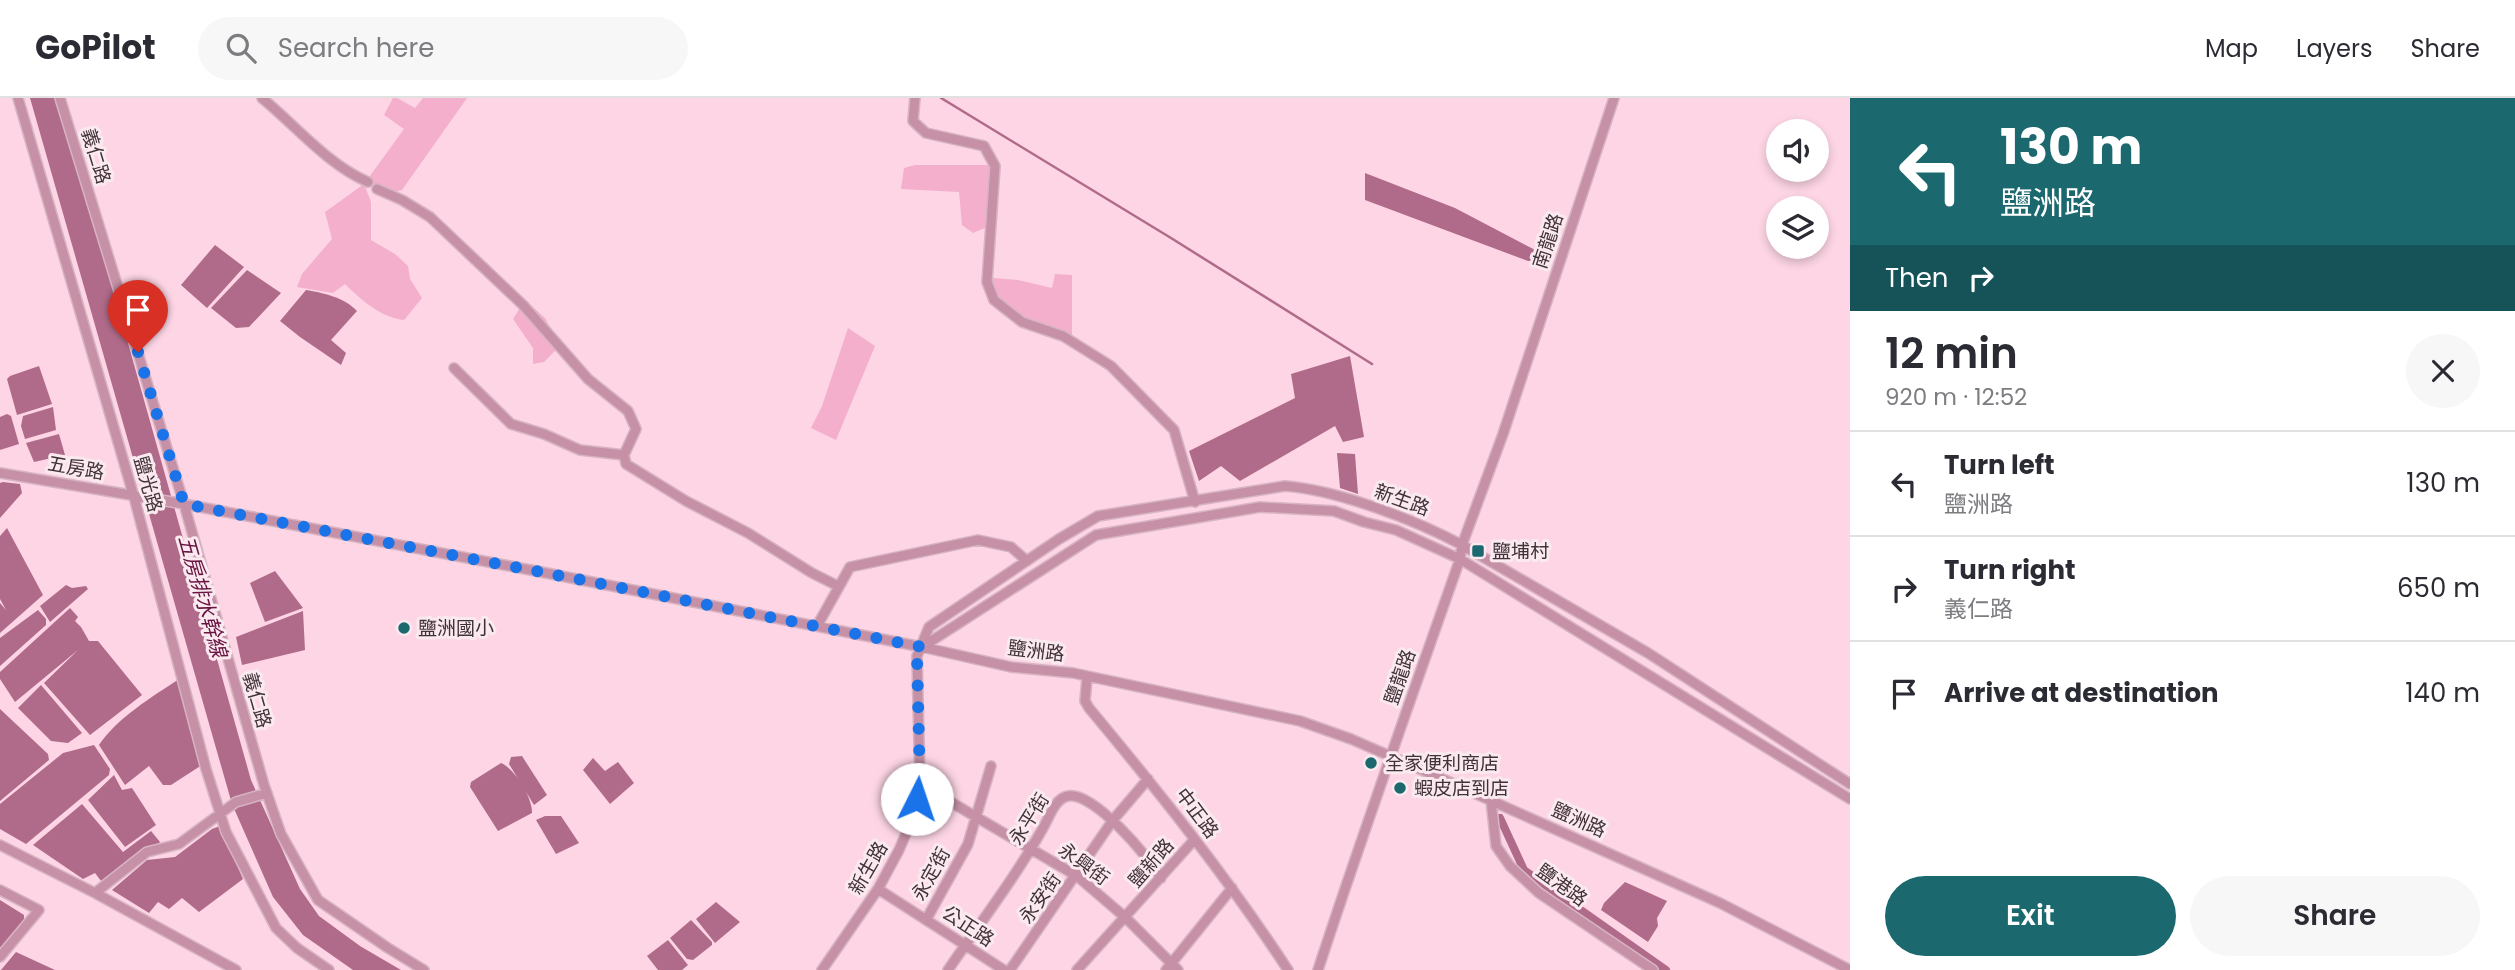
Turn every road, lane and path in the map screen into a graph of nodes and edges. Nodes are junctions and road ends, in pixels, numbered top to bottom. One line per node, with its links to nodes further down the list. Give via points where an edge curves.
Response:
1 (18, 98): 12 (street, 鹽光路)
2 (60, 98): 14 (street, 義仁路)
3 (262, 98): 6 (street, via 313,145)
4 (915, 98): 13 (street, via 913,121 926,133 984,146 995,166 987,282 994,300 1022,322 1063,336 1111,366 1174,430)
5 (1614, 98): 9 (street, 南龍路)
6 (368, 182)
7 (377, 189): 10 (street, via 430,217 523,305 588,379 628,411 636,429)
8 (454, 368): 10 (street, via 511,424 580,450)
9 (1515, 395): 15 (street, 鹽龍路)
10 (624, 454): 18 (street, via 626,464)
11 (0, 473): 12 (street, 五房路)
12 (134, 497): 14 (street, 五房路); 30 (street, 鹽光路)
13 (1195, 502): 15 (street, 新生路, via 1285,486 1306,487 1437,531); 17 (street, 新生路, via 1098,516)
14 (179, 504): 19 (street, 鹽洲路); 27 (street, 義仁路)
15 (1462, 545): 16 (street, 鹽龍路); 26 (street, 新生路, via 1648,653)
16 (1460, 559): 20 (street, 新生路, via 1396,530 1334,511 1260,507 1096,536); 22 (street, 鹽龍路); 28 (street, 新生路)
17 (1027, 561): 18 (street, via 1011,547 978,540 850,567); 20 (street, 新生路, via 929,627)
18 (838, 586): 19 (street)
19 (817, 626): 20 (street, 鹽洲路)
20 (922, 647): 21 (street, 鹽洲路); 25 (street, 新生路, via 917,656)
21 (1087, 678): 22 (street, 鹽洲路, via 1300,721); 24 (street, 中正路, via 1088,708)
22 (1391, 757): 29 (street, 鹽洲路); 56 (street, 鹽龍路)
23 (991, 766): 31 (street, 永定街)
24 (1148, 779): 32 (street, 永安街); 33 (street, 中正路)
25 (920, 784): 31 (street, 永興街); 39 (street, 新生路, via 914,815)
26 (1850, 784)
27 (263, 794): 30 (street, via 236,802); 49 (street, 義仁路, via 318,900)
28 (1850, 799)
29 (1491, 800): 57 (street, 鹽港路, via 1496,846 1510,866 1539,893); 58 (street, 鹽洲路, via 1720,903)
30 (221, 813): 41 (street, via 179,844 147,852); 48 (street, 鹽光路, via 226,832 276,928)
31 (977, 816): 35 (street, 永興街); 43 (street, 永定街, via 962,857)
32 (1113, 820): 35 (street, 永平街, via 1080,797 1063,797); 36 (street, 永安街); 37 (street, 永平街)
33 (1194, 840): 37 (street, 鹽新路); 38 (street, 中正路)
34 (0, 845): 41 (street)
35 (1031, 849): 36 (street, 永興街); 44 (street, 永平街)
36 (1077, 876): 42 (street, 永興街); 53 (street, 永安街)
37 (1161, 878): 42 (street, 鹽新路)
38 (1232, 888): 46 (street); 55 (street, 中正路)
39 (878, 889): 43 (street, 公正路); 50 (street, 新生路)
40 (0, 890): 45 (street, via 39,910)
41 (95, 893): 47 (street)
42 (1126, 918): 46 (street, 永興街); 54 (street, 鹽新路)
43 (926, 919): 44 (street, 公正路)
44 (965, 945): 51 (street, 永平街); 52 (street, 公正路)
45 (0, 957)
46 (1172, 968)
47 (236, 970)
48 (329, 970)
49 (425, 970)
50 (822, 970)
51 (948, 970)
52 (1004, 970)
53 (1010, 970)
54 (1077, 970)
55 (1288, 970)
56 (1318, 970)
57 (1653, 970)
58 (1850, 970)

